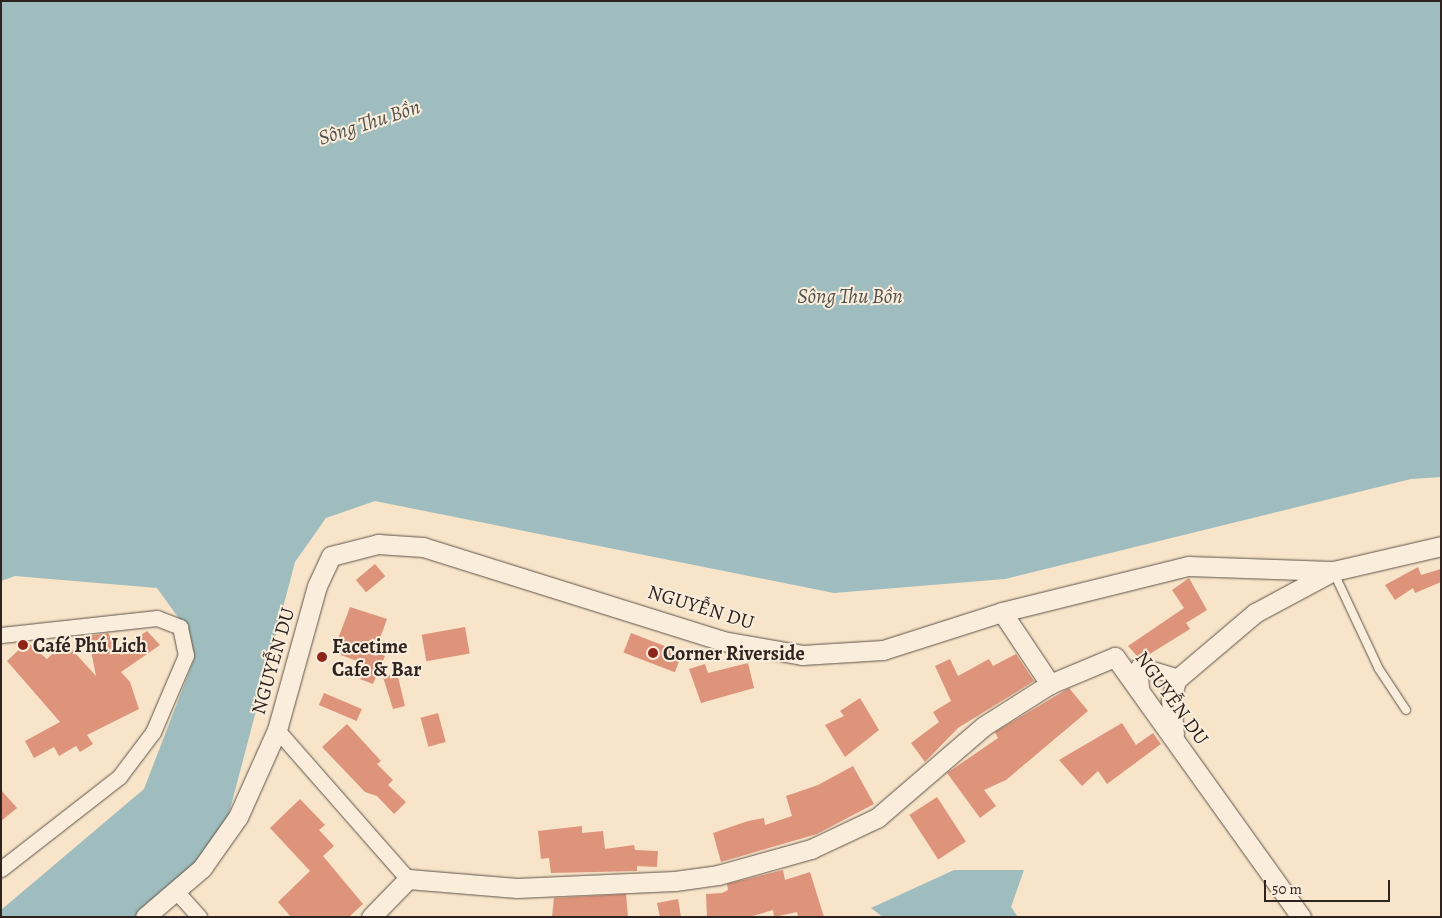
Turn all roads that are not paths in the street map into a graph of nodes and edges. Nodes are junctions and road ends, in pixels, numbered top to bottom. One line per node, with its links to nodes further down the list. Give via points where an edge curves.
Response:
1 (1441, 546): 2 (street)
2 (1333, 571): 3 (street, via 1188,566); 5 (street, via 1256,613); 8 (lane, via 1379,669)
3 (1002, 612): 6 (street); 9 (street, NGUYỄN DU, via 883,650 802,655 723,641 423,547 378,544 331,556 317,586)
4 (1, 635): 11 (street, via 133,618 157,618 180,627 186,656 153,732 119,778)
5 (1179, 677): 7 (street, via 1139,665); 10 (street, via 1171,699)
6 (1050, 684): 7 (street, NGUYỄN DU, via 1115,657); 12 (street, via 984,726 877,818 811,849 755,866 676,881 552,888)
7 (1142, 696): 10 (street, NGUYỄN DU)
8 (1406, 710)
9 (277, 730): 12 (street); 13 (street, NGUYỄN DU, via 238,817 218,850)
10 (1174, 734): 17 (street, NGUYỄN DU)
11 (1, 869)
12 (408, 878): 16 (street)
13 (175, 890): 14 (street, NGUYỄN DU); 15 (street)
14 (145, 917)
15 (199, 917)
16 (370, 917)
17 (1301, 917)

